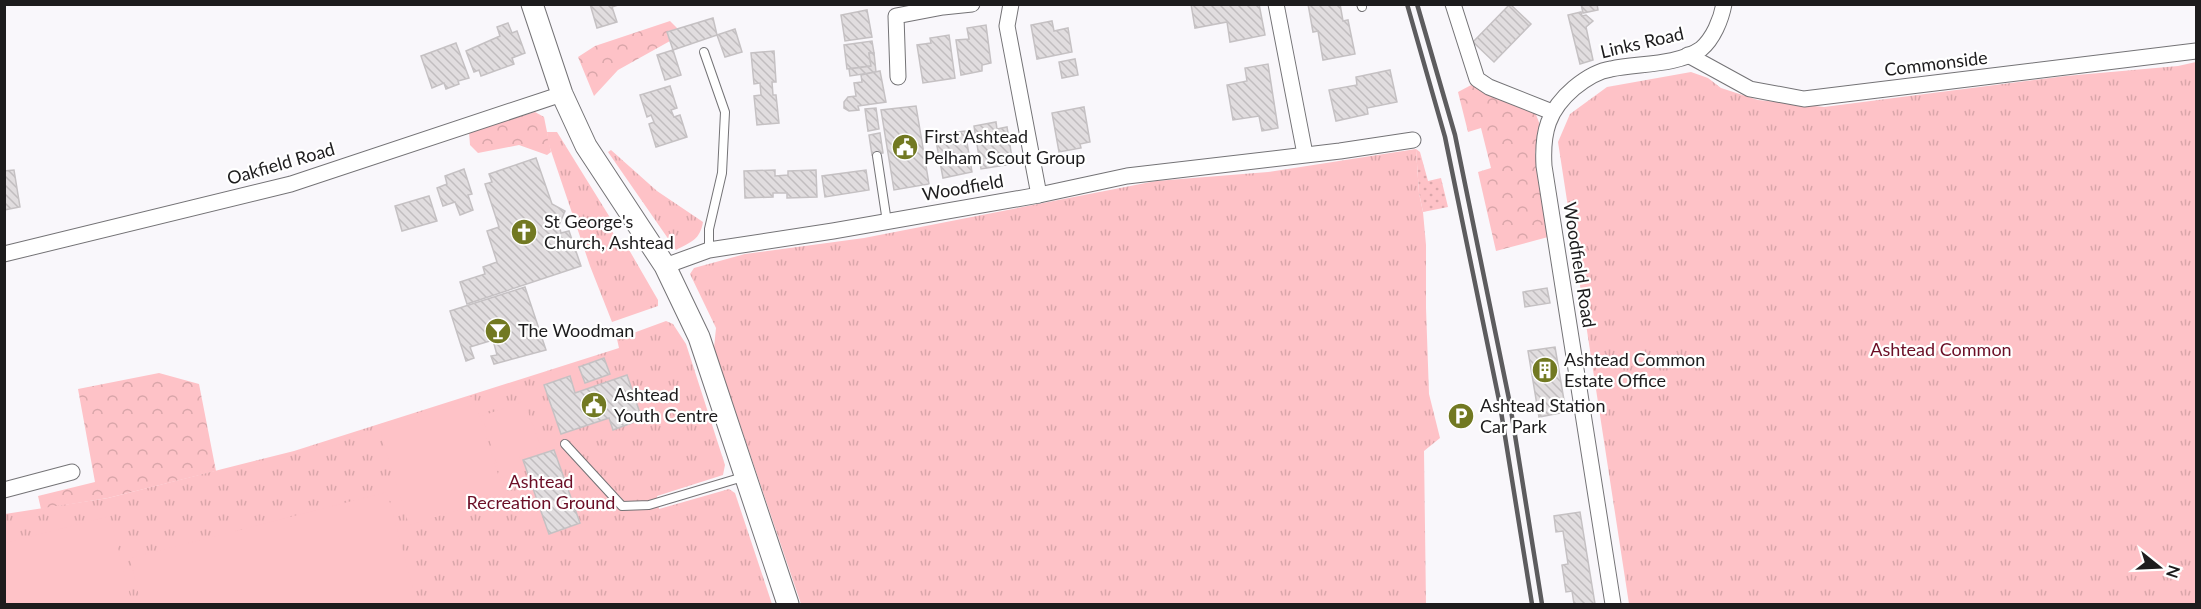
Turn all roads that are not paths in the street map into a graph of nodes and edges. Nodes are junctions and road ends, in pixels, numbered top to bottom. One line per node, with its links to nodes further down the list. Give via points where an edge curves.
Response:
1 (532, 4): 12 (street)
2 (972, 4): 10 (street, via 896,16)
3 (1276, 4): 15 (street)
4 (1453, 4): 13 (street, via 1477,79)
5 (1724, 4): 9 (street, Links Road, via 1711,37 1701,49)
6 (1005, 5): 17 (street)
7 (2196, 51): 9 (street, Commonside, via 1804,99 1750,89)
8 (704, 52): 19 (lane, via 725,112 722,173 709,229)
9 (1688, 55): 11 (street, Links Road, via 1609,69)
10 (898, 77)
11 (1579, 84): 13 (street, Woodfield Road)
12 (562, 93): 20 (street, Oakfield Road, via 291,184); 21 (street, via 586,146)
13 (1552, 112): 27 (street, Woodfield Road, via 1545,133 1544,166)
14 (1413, 140): 15 (street, Woodfield)
15 (1305, 154): 17 (street, Woodfield, via 1127,176)
16 (877, 156): 18 (lane)
17 (1039, 195): 18 (street, Woodfield)
18 (887, 222): 19 (street, Woodfield)
19 (709, 250): 21 (street, Woodfield)
20 (4, 254)
21 (665, 266): 24 (street, via 699,336)
22 (565, 444): 24 (lane, via 622,506 649,506)
23 (72, 472): 25 (street)
24 (745, 476): 26 (street)
25 (6, 486)
26 (788, 604)
27 (1613, 604)

